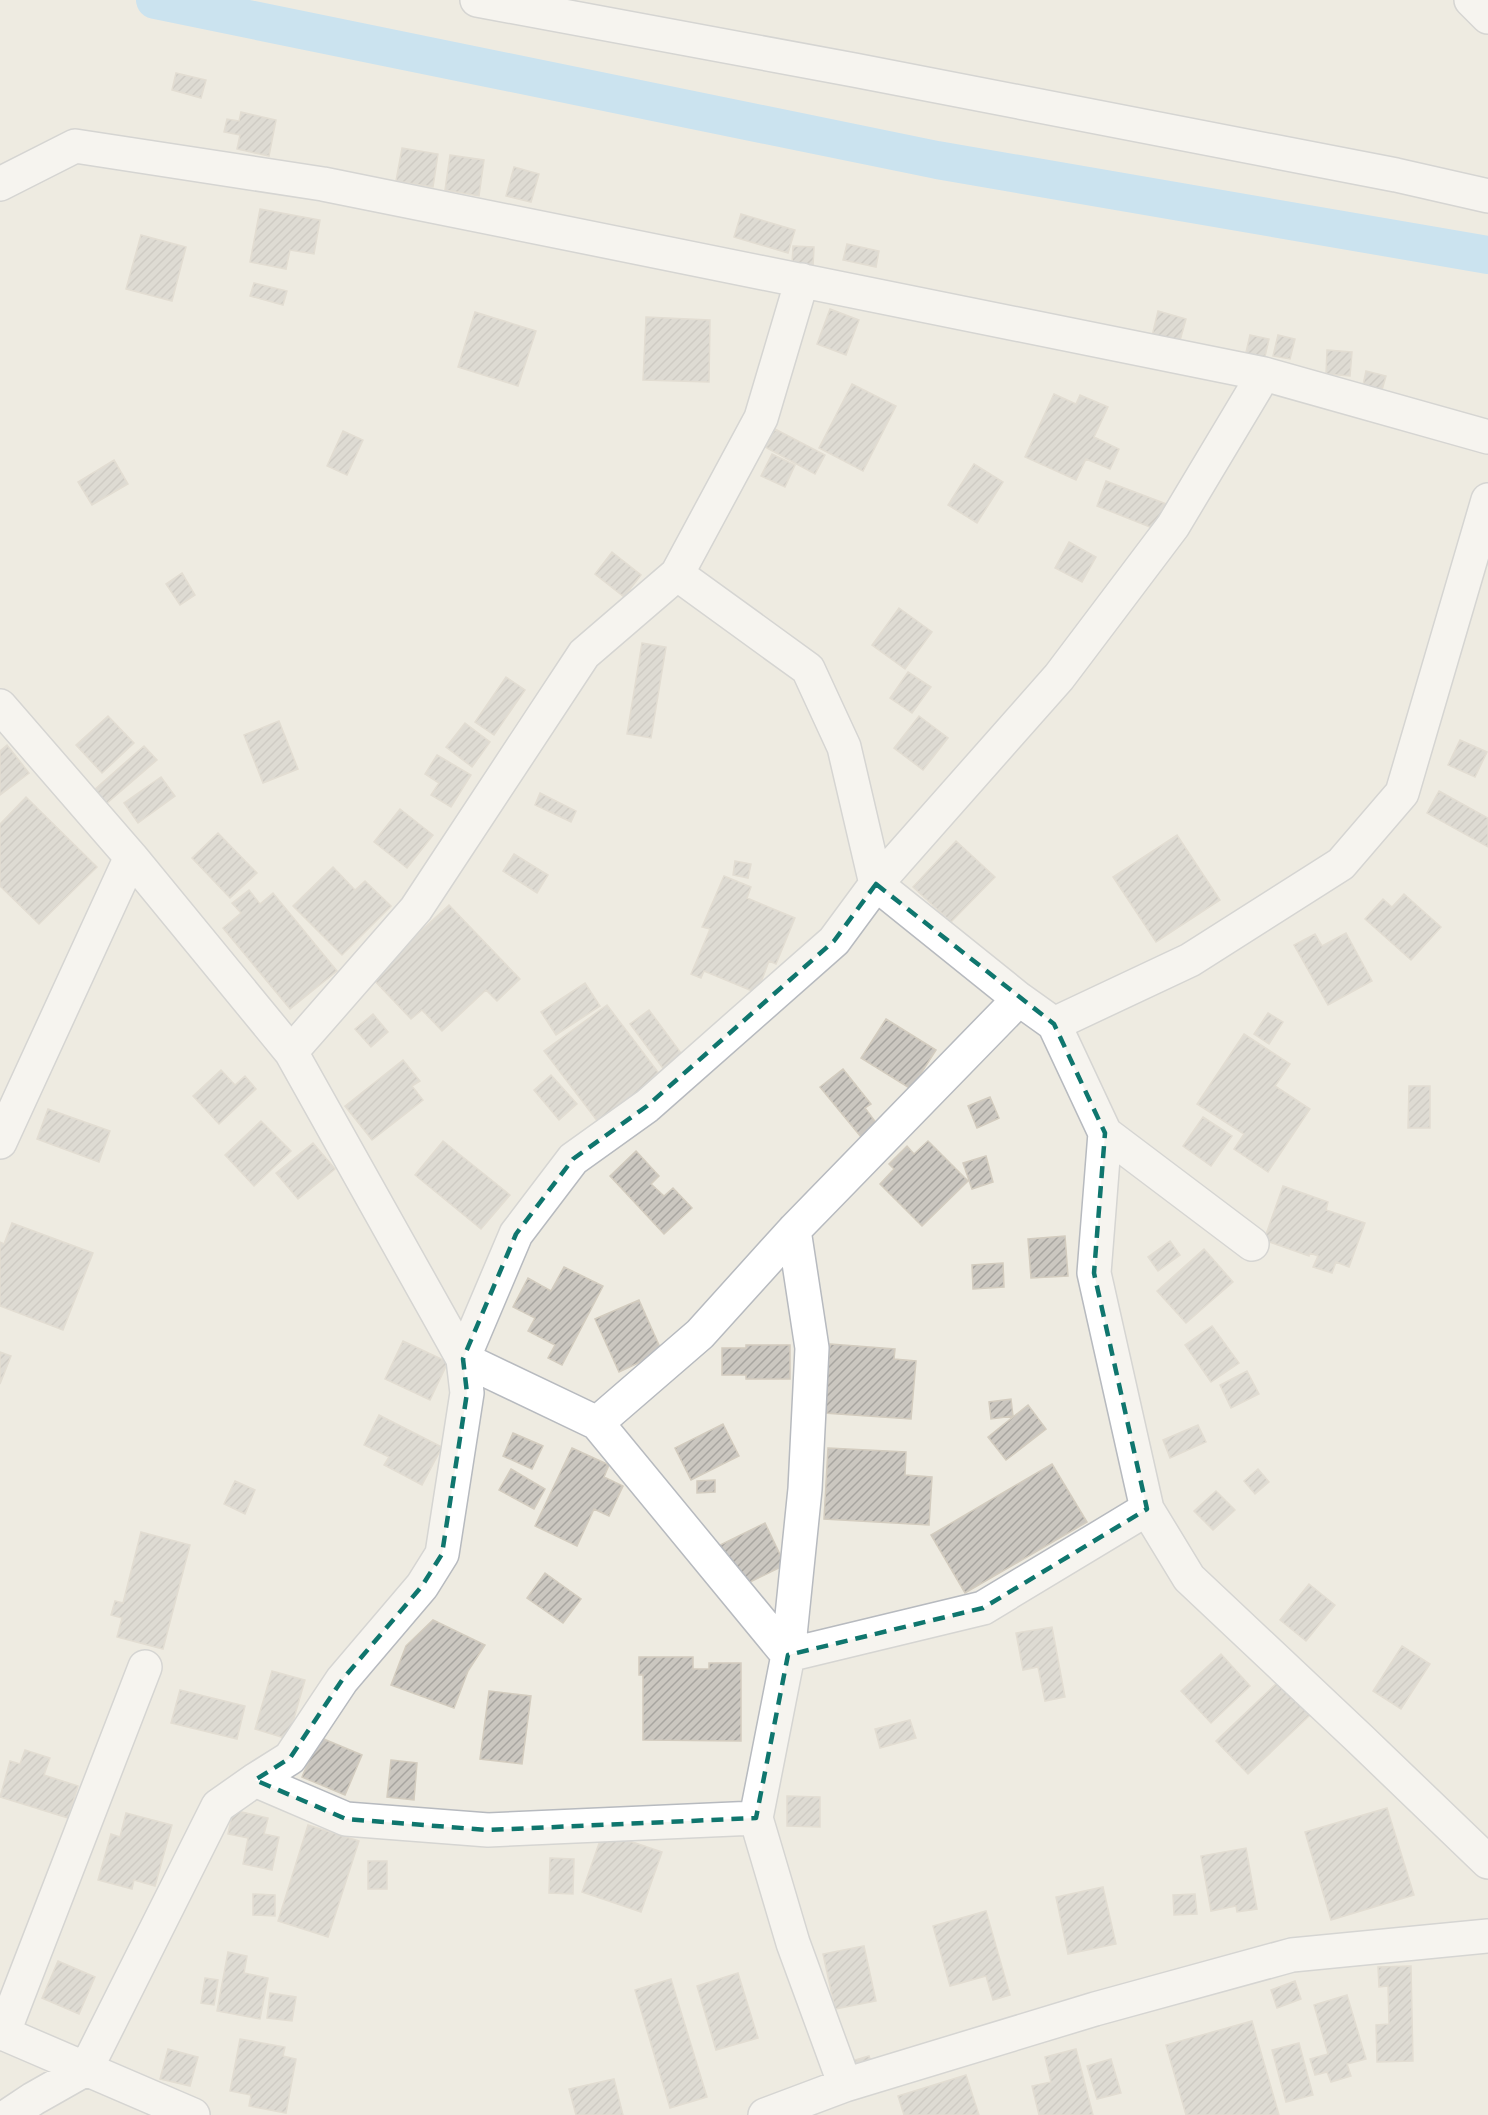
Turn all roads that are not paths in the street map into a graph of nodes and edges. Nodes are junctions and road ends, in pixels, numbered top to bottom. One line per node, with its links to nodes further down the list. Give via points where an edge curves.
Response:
1 (477, 0): 5 (street)
2 (1471, 0): 3 (street)
3 (1488, 17)
4 (0, 184): 6 (street, via 75,146 323,184)
5 (1488, 196)
6 (802, 280): 7 (street); 10 (street, via 761,418)
7 (1264, 374): 8 (street); 13 (street, via 1173,526 1066,667)
8 (1488, 437)
9 (1488, 500): 15 (street, via 1402,793 1341,864 1190,960)
10 (676, 574): 13 (street, via 808,669 844,747); 16 (street, via 584,654 416,909)
11 (0, 706): 12 (street)
12 (131, 857): 16 (street); 18 (street)
13 (876, 884): 14 (street); 21 (street, via 834,941 647,1107 573,1159 516,1234)
14 (1019, 999): 15 (street); 19 (street)
15 (1053, 1024): 17 (street)
16 (291, 1052): 21 (street)
17 (1105, 1133): 20 (street); 23 (street, via 1094,1273)
18 (0, 1142)
19 (794, 1230): 22 (street, via 700,1334); 24 (street, via 812,1348 805,1489)
20 (1252, 1244)
21 (463, 1359): 22 (street); 26 (street, via 467,1393 442,1554 422,1586 342,1680 290,1758)
22 (597, 1423): 24 (street)
23 (1147, 1509): 24 (street, via 983,1608); 28 (street, via 1189,1578)
24 (788, 1655): 27 (street)
25 (145, 1667): 30 (street)
26 (255, 1780): 27 (street, via 346,1819 488,1830); 31 (street, via 218,1806)
27 (756, 1818): 32 (street, via 793,1943)
28 (1488, 1862)
29 (1488, 1936): 32 (street, via 1292,1955 1095,2009)
30 (1, 2033): 31 (street)
31 (87, 2069): 33 (street); 34 (street)
32 (845, 2085): 35 (street)
33 (9, 2115)
34 (193, 2115)
35 (765, 2115)

